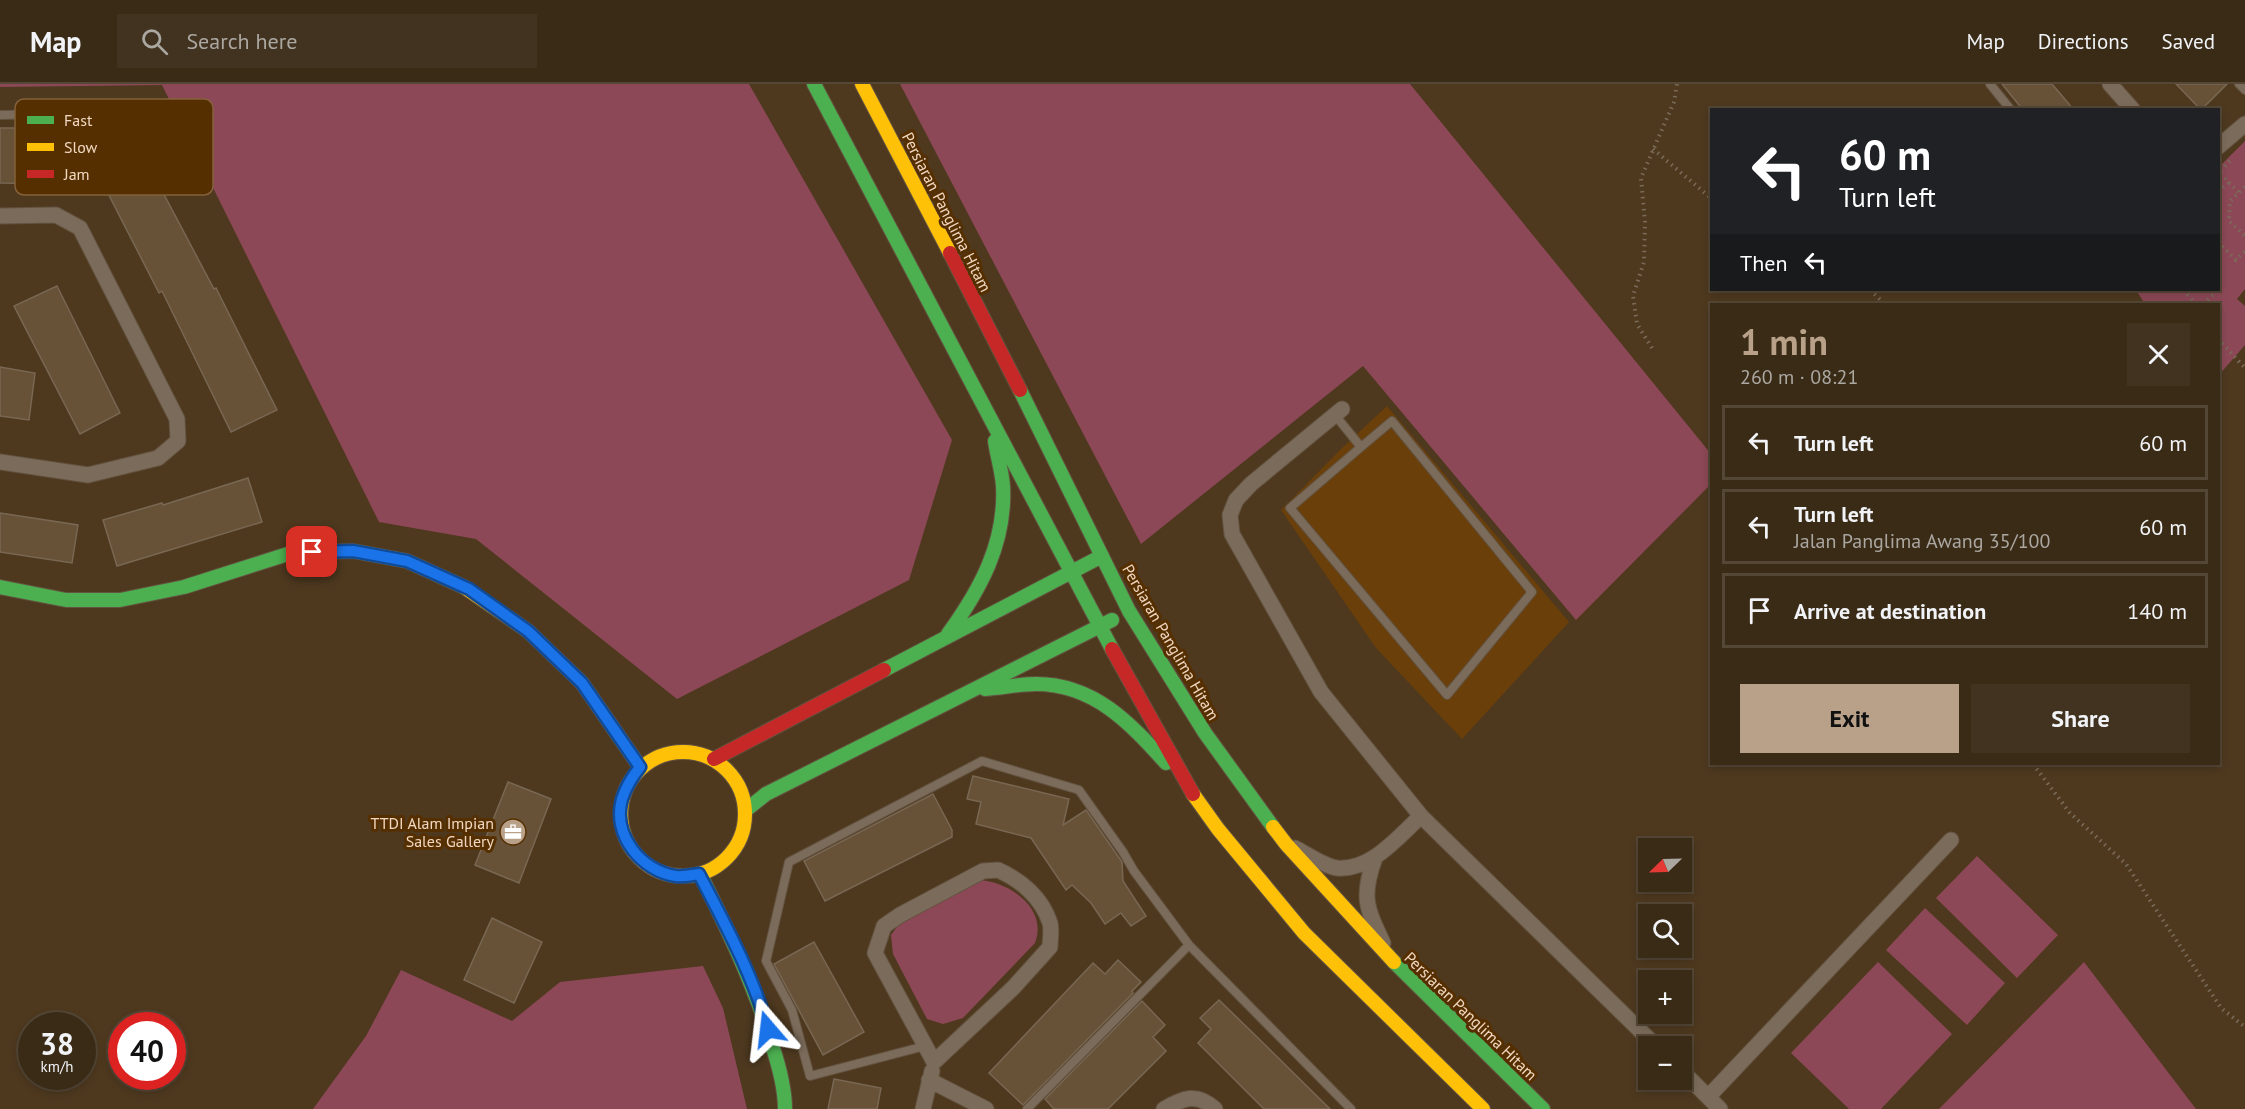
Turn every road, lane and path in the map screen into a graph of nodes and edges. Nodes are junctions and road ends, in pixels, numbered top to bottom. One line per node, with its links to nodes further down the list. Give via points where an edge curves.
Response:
1 (814, 84): 37 (main road)
2 (862, 84): 40 (main road, Persiaran Panglima Hitam)
3 (1677, 84): 14 (path, via 1674,102)
4 (1990, 84): 8 (lane)
5 (2110, 84): 9 (street)
6 (2239, 84): 7 (lane)
7 (2245, 90)
8 (2009, 108)
9 (2131, 108)
10 (0, 115): 11 (lane)
11 (15, 115)
12 (2245, 123): 13 (street)
13 (2220, 145)
14 (1653, 149): 22 (path); 34 (path, via 1641,178 1644,262 1633,296 1637,324)
15 (2231, 159): 16 (path)
16 (2220, 171)
17 (2220, 173): 18 (path)
18 (2229, 183): 20 (path); 21 (path)
19 (2245, 187): 21 (path)
20 (2220, 190)
21 (2238, 193): 24 (path, via 2230,201 2229,221)
22 (1710, 197)
23 (0, 216): 39 (street, via 56,215 80,228 177,419 178,441 158,458 88,475)
24 (2245, 236)
25 (2220, 244): 26 (path, via 2236,261)
26 (2245, 251)
27 (1871, 291): 30 (path)
28 (2184, 291): 31 (path)
29 (2214, 291): 32 (path)
30 (1884, 303)
31 (2195, 303)
32 (2204, 303)
33 (2220, 341): 35 (path)
34 (1652, 348)
35 (2245, 368)
36 (1338, 412): 38 (lane); 52 (street, via 1236,500 1230,515 1232,534 1321,692)
37 (990, 419): 41 (main road); 45 (main road, via 1003,486 1001,532 991,565)
38 (1361, 447): 38 (lane, via 1392,421 1532,592 1447,695 1290,507)
39 (0, 462)
40 (1102, 556): 41 (main road); 43 (main road, Persiaran Panglima Hitam)
41 (1071, 572): 44 (main road); 45 (main road)
42 (0, 587): 49 (main road, via 66,600 120,600 184,587 291,553 353,551 407,561 469,589 528,631 582,683)
43 (1129, 611): 44 (main road); 54 (main road, Persiaran Panglima Hitam, via 1205,733)
44 (1099, 626): 46 (main road); 50 (main road)
45 (946, 637): 47 (main road)
46 (971, 690): 50 (main road, via 1044,684 1091,694 1124,716); 51 (main road, via 766,794)
47 (714, 759): 49 (main road, via 696,752 676,751 657,756); 51 (main road, via 730,772 741,789)
48 (2034, 765): 59 (path, via 2070,813 2126,864 2221,1008)
49 (640, 767): 56 (main road, via 628,782 621,801 620,821 627,842 639,859 657,871 678,877)
50 (1192, 792): 73 (main road, via 1304,933)
51 (746, 810): 56 (main road, via 743,831 734,850 719,865)
52 (1421, 816): 55 (street); 60 (street)
53 (1951, 840): 65 (street)
54 (1286, 844): 55 (street, via 1335,868); 58 (main road, Persiaran Panglima Hitam)
55 (1376, 858): 58 (street, via 1365,896)
56 (699, 874): 66 (main road, via 762,1008 786,1094)
57 (1189, 945): 61 (lane, via 1079,790 982,761 789,862 766,961 792,1010 810,1076); 69 (lane); 72 (lane)
58 (1391, 959): 74 (main road, Persiaran Panglima Hitam)
59 (2245, 1027)
60 (1646, 1036)
61 (925, 1046): 62 (street); 62 (street, via 875,953 884,926 983,871 998,870 1017,878 1037,899 1050,924 1050,947 1013,988)
62 (934, 1062): 63 (street)
63 (930, 1080): 67 (street); 68 (street)
64 (1692, 1081): 65 (street)
65 (1708, 1097): 75 (street)
66 (785, 1109)
67 (923, 1109)
68 (986, 1109)
69 (1027, 1109)
70 (1164, 1109): 71 (street, via 1189,1097 1199,1098)
71 (1215, 1109)
72 (1351, 1109)
73 (1483, 1109)
74 (1543, 1109)
75 (1720, 1109)

